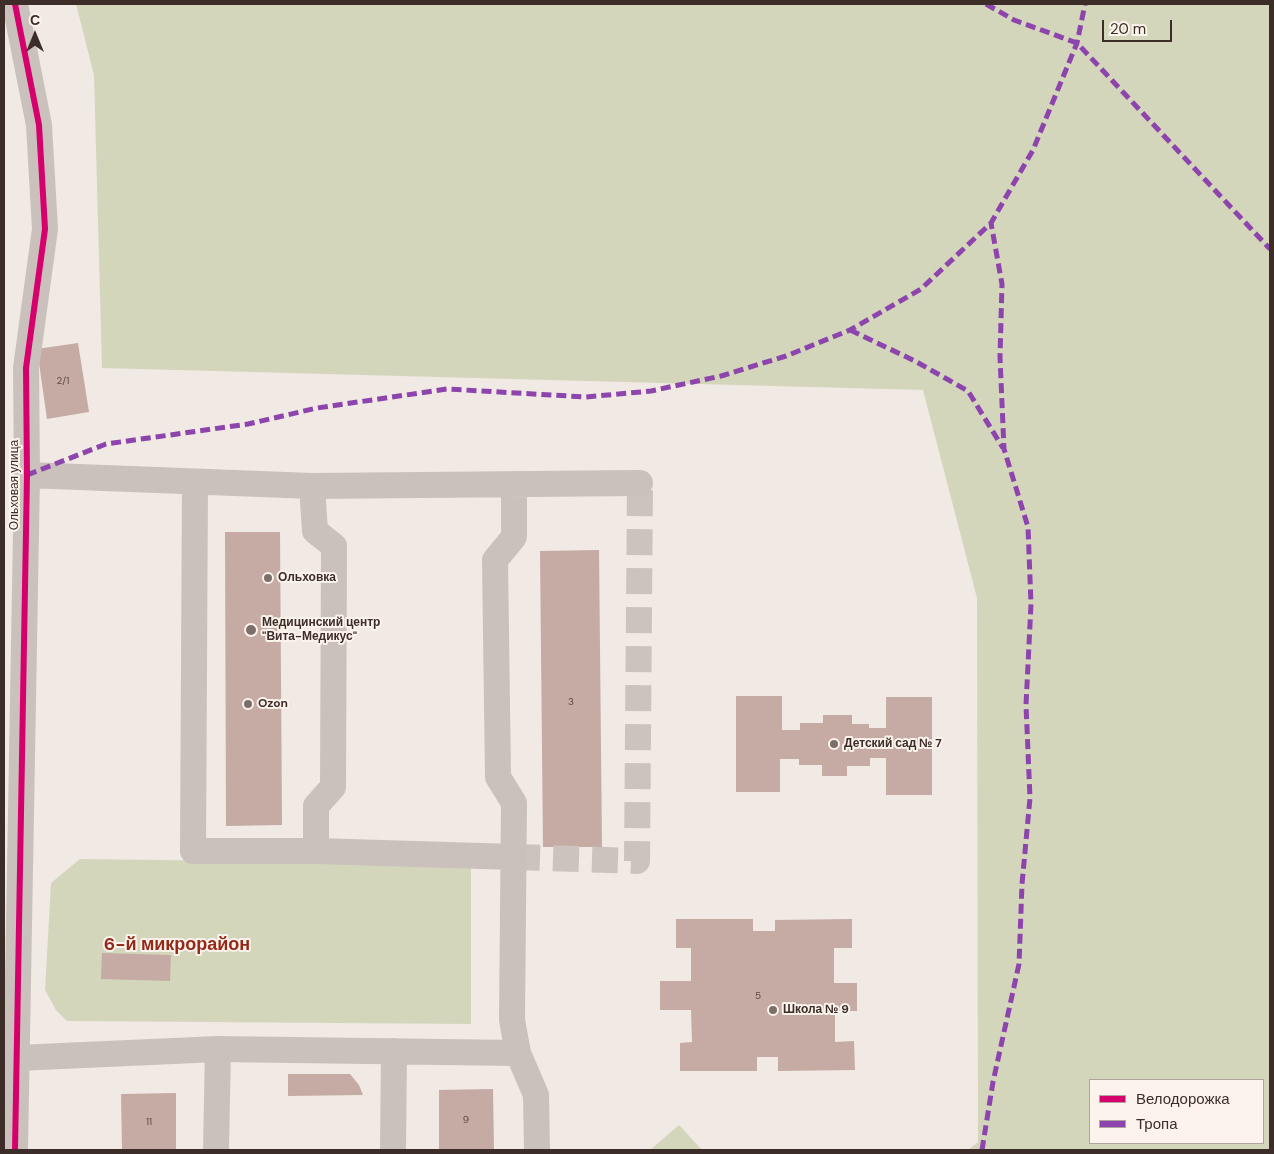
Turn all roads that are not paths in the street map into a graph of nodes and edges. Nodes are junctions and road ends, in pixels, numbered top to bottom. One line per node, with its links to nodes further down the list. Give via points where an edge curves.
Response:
1 (15, 4): 2 (street, Ольховая улица, via 39,125 45,229)
2 (15, 368): 3 (street, Ольховая улица)
3 (27, 475): 4 (street); 10 (street, Ольховая улица)
4 (195, 482): 7 (street); 8 (street, via 193,851)
5 (640, 483): 6 (street)
6 (514, 484): 7 (street); 9 (street, via 514,537 495,560 498,777 514,803)
7 (312, 486): 8 (street, via 315,531 334,546 333,787 316,806)
8 (316, 851): 9 (street)
9 (514, 857): 14 (street, via 512,1020)
10 (12, 967): 11 (street, Ольховая улица)
11 (11, 1016): 15 (street, Ольховая улица)
12 (218, 1049): 13 (street); 15 (street); 17 (street)
13 (394, 1051): 14 (street); 18 (street)
14 (518, 1053): 19 (street, via 536,1095)
15 (17, 1058): 16 (street, Ольховая улица)
16 (15, 1150)
17 (216, 1150)
18 (393, 1150)
19 (537, 1150)

